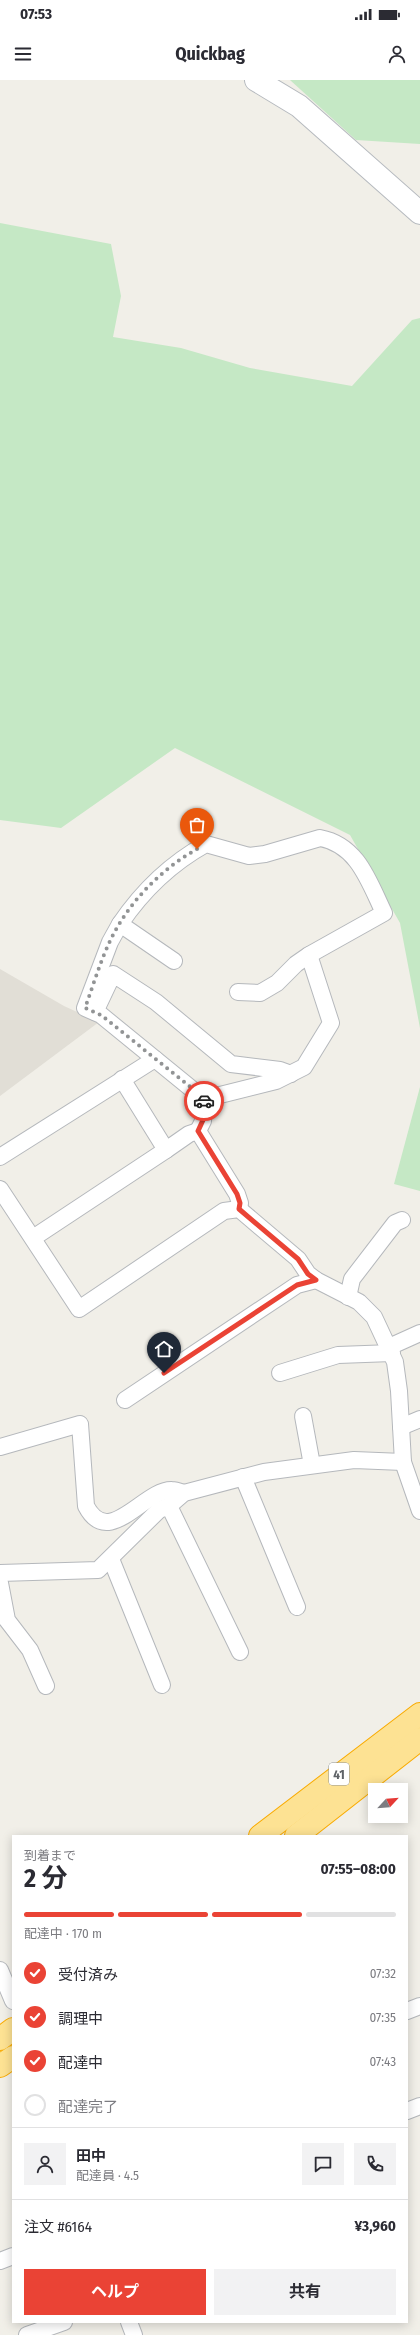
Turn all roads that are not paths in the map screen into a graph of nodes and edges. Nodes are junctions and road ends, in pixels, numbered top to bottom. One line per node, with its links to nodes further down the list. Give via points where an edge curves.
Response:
1 (256, 80): 2 (street, via 299,106)
2 (420, 213)
3 (120, 924): 4 (street, via 143,892 178,861 206,844 249,856 320,838 342,847 361,865 384,913); 5 (street); 7 (street, via 110,942 85,1008)
4 (309, 955): 6 (street, via 277,983 260,993); 9 (street, via 331,1023 304,1067)
5 (174, 961)
6 (238, 992)
7 (95, 1012): 8 (street); 9 (street, via 113,974 156,1002 231,1064 280,1070)
8 (155, 1059): 10 (street); 11 (street)
9 (291, 1074): 11 (street, via 276,1081)
10 (122, 1079): 13 (street); 14 (street)
11 (204, 1099): 12 (street, via 203,1120)
12 (198, 1131): 13 (street, via 189,1134); 16 (street, via 237,1194)
13 (166, 1150): 18 (street)
14 (0, 1157)
15 (0, 1189): 18 (street)
16 (239, 1209): 18 (street, via 224,1211 79,1309); 19 (street, via 298,1259 308,1274)
17 (402, 1220): 20 (street, via 395,1223 352,1279)
18 (33, 1238)
19 (316, 1280): 20 (street); 24 (street, via 297,1285)
20 (348, 1296): 22 (street, via 359,1302 374,1317)
21 (420, 1333): 22 (street)
22 (390, 1350): 23 (street, via 338,1355); 27 (street, via 400,1391)
23 (280, 1373)
24 (125, 1400)
25 (303, 1416): 30 (street)
26 (420, 1419): 27 (street)
27 (402, 1427): 29 (street)
28 (0, 1447): 32 (street, via 80,1424 86,1506 90,1513 100,1520 116,1521 154,1496 171,1490)
29 (403, 1462): 30 (street, via 354,1460); 34 (street)
30 (312, 1465): 31 (street)
31 (243, 1477): 32 (street); 38 (street)
32 (184, 1493): 33 (street)
33 (169, 1506): 35 (street, via 152,1516); 39 (street)
34 (420, 1512)
35 (111, 1559): 36 (street, via 98,1570); 40 (street)
36 (0, 1573)
37 (0, 1583): 41 (street, via 8,1620 30,1650)
38 (297, 1607)
39 (240, 1652)
40 (162, 1684)
41 (46, 1686)
42 (420, 1714): 44 (highway, 41)
43 (420, 1738): 45 (highway, 41)
44 (261, 1835)
45 (297, 1835)
46 (0, 1970): 47 (street)
47 (12, 1999)
48 (420, 2006): 49 (street)
49 (408, 2012)
50 (12, 2030): 51 (highway)
51 (0, 2039)
52 (12, 2057): 53 (highway)
53 (0, 2066)
54 (420, 2106): 55 (street)
55 (408, 2111)
56 (12, 2256): 57 (street)
57 (0, 2261)
58 (61, 2323): 60 (street)
59 (129, 2323): 61 (street)
60 (27, 2335)
61 (134, 2335)

